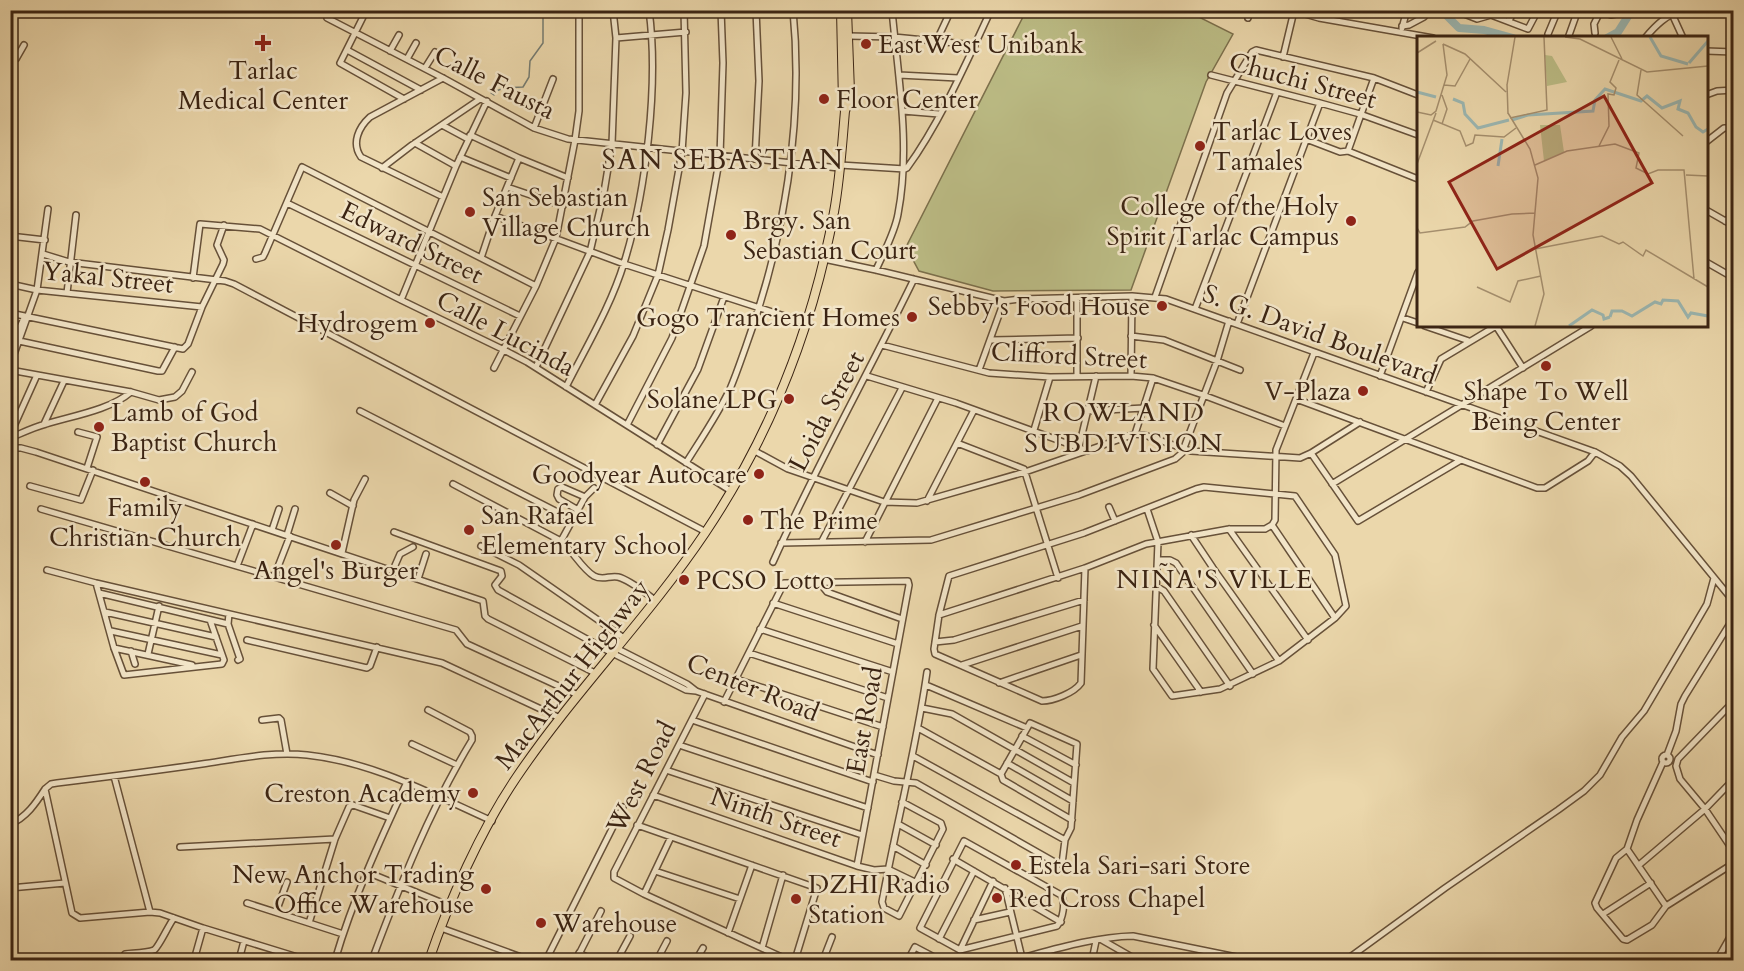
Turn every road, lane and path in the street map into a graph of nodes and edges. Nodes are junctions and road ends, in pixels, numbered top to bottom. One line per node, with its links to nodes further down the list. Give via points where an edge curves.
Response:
1 (330, 10): 34 (street, Calle Fausta, via 327,18)
2 (579, 10): 85 (street, via 579,111)
3 (613, 10): 45 (street)
4 (649, 10): 38 (street)
5 (684, 10): 33 (street)
6 (721, 10): 92 (street)
7 (756, 10): 95 (street, via 759,81)
8 (793, 10): 96 (street, via 795,91)
9 (841, 10): 75 (highway, MacArthur Highway)
10 (847, 10): 39 (highway, MacArthur Highway)
11 (892, 10): 44 (street)
12 (951, 10): 46 (street)
13 (991, 10): 49 (street)
14 (1250, 10): 30 (street)
15 (1407, 10): 32 (street)
16 (1454, 10): 26 (street)
17 (1514, 10): 31 (street)
18 (1538, 10): 31 (street, via 1528,29)
19 (1558, 10): 36 (street)
20 (1578, 10): 41 (street)
21 (1617, 10): 24 (street, via 1611,15)
22 (1683, 10): 27 (street)
23 (1292, 11): 32 (street); 55 (street)
24 (1598, 11): 35 (street)
25 (1492, 13): 26 (street, via 1477,19); 31 (street)
26 (1471, 14)
27 (1672, 14): 42 (street); 43 (street)
28 (363, 17): 34 (street)
29 (1424, 17): 32 (street)
30 (1248, 18)
31 (1509, 21)
32 (1401, 29): 40 (street)
33 (686, 32): 38 (street); 90 (street)
34 (355, 33): 50 (street); 51 (street, Calle Fausta)
35 (1595, 33)
36 (1548, 34)
37 (399, 35): 51 (street)
38 (651, 35): 45 (street); 89 (street)
39 (849, 36): 44 (street); 75 (highway, MacArthur Highway, via 850,92)
40 (1426, 36)
41 (1569, 36)
42 (1647, 36)
43 (1682, 36)
44 (894, 37): 46 (street); 59 (street)
45 (616, 38): 88 (street)
46 (937, 40): 49 (street)
47 (416, 43): 56 (street)
48 (24, 45): 57 (street)
49 (975, 45): 62 (street)
50 (347, 50): 66 (street); 71 (street, via 340,63)
51 (390, 51): 56 (street, Calle Fausta)
52 (1708, 51): 54 (street)
53 (435, 52): 58 (street)
54 (1734, 52)
55 (1283, 57): 63 (street); 65 (street, via 1256,50)
56 (407, 59): 58 (street, Calle Fausta)
57 (10, 62)
58 (425, 68): 61 (street, Calle Fausta)
59 (899, 75): 62 (street); 76 (street)
60 (1211, 75): 65 (street, Chuchi Street)
61 (444, 78): 66 (street); 72 (street, Calle Fausta)
62 (958, 78): 77 (street)
63 (1374, 78): 69 (street); 78 (street)
64 (553, 79): 80 (street)
65 (1234, 81): 68 (street, Chuchi Street); 144 (street)
66 (421, 90): 71 (street)
67 (1734, 90): 70 (street)
68 (1277, 92): 74 (street, Chuchi Street); 150 (street)
69 (1417, 93)
70 (1708, 95)
71 (404, 99): 99 (street, via 370,117 358,133 357,152)
72 (480, 99): 73 (street, Calle Fausta); 79 (street)
73 (487, 102): 80 (street, Calle Fausta); 83 (street)
74 (1320, 103): 78 (street, Chuchi Street); 84 (street)
75 (845, 111): 98 (highway, MacArthur Highway)
76 (903, 111): 77 (street); 100 (street)
77 (939, 114): 100 (street, via 911,163)
78 (1360, 114): 82 (street, Chuchi Street); 91 (street)
79 (442, 125): 83 (street); 87 (street)
80 (534, 128): 85 (street, Calle Fausta)
81 (1734, 128): 86 (street, via 1724,129)
82 (1417, 134)
83 (469, 137): 93 (street); 94 (street)
84 (1306, 139): 91 (street); 158 (street)
85 (575, 140): 88 (street, Calle Fausta); 102 (street)
86 (1708, 141)
87 (415, 143): 97 (street); 99 (street)
88 (612, 144): 89 (street, Calle Fausta); 121 (street)
89 (646, 148): 90 (street, Calle Fausta); 128 (street, via 641,191)
90 (682, 152): 92 (street, Calle Fausta); 131 (street)
91 (1348, 152): 103 (street)
92 (720, 156): 95 (street, Calle Fausta); 139 (street, via 704,246)
93 (460, 157): 97 (street); 101 (street)
94 (519, 158): 101 (street); 102 (street)
95 (755, 159): 96 (street, Calle Fausta)
96 (790, 163): 98 (street, Calle Fausta); 149 (street, via 776,246)
97 (456, 166): 105 (street)
98 (840, 166): 100 (street, Calle Fausta); 125 (highway, MacArthur Highway)
99 (382, 168): 105 (street)
100 (902, 169): 130 (street, via 898,216)
101 (511, 178): 104 (street)
102 (568, 178): 107 (street)
103 (1417, 178)
104 (507, 187): 107 (street); 112 (street)
105 (443, 197): 116 (street)
106 (287, 203): 116 (street, via 302,167); 117 (street); 129 (street, Edward Street)
107 (563, 206): 119 (street)
108 (48, 209): 120 (street)
109 (1708, 211): 113 (street)
110 (76, 215): 126 (street)
111 (1734, 215): 113 (street)
112 (495, 216): 119 (street); 123 (street)
113 (1725, 221): 115 (street)
114 (224, 225): 117 (street, Calle Lucinda, via 254,226); 133 (street, via 200,224); 135 (street, via 217,245 224,260)
115 (1734, 226)
116 (429, 232): 123 (street); 129 (street)
117 (271, 235): 124 (street, via 263,257); 146 (street, Calle Lucinda)
118 (10, 237): 120 (street)
119 (556, 238): 121 (street); 138 (street)
120 (45, 240): 122 (street)
121 (590, 252): 128 (street); 175 (street)
122 (43, 254): 126 (street); 140 (street)
123 (481, 258): 138 (street)
124 (256, 259)
125 (824, 259): 130 (street, S. G. David Boulevard); 157 (highway, MacArthur Highway)
126 (69, 262): 133 (street); 141 (street)
127 (1708, 263): 134 (street)
128 (624, 264): 131 (street); 191 (street)
129 (415, 265): 146 (street); 153 (street, Edward Street)
130 (876, 270): 136 (street, S. G. David Boulevard)
131 (658, 275): 139 (street); 198 (street, via 629,345)
132 (1417, 277): 154 (street)
133 (194, 278): 135 (street)
134 (1734, 278)
135 (214, 279): 148 (street); 255 (street, via 244,289)
136 (915, 279): 147 (street, S. G. David Boulevard); 168 (street, Loida Street)
137 (10, 284): 140 (street, Yakal Street)
138 (536, 286): 153 (street)
139 (692, 286): 143 (street); 206 (street, via 665,353)
140 (37, 290): 141 (street, Yakal Street); 152 (street)
141 (67, 293): 148 (street, Yakal Street)
142 (1132, 296): 144 (street, S. G. David Boulevard); 145 (street, S. G. David Boulevard); 163 (street)
143 (724, 297): 149 (street); 214 (street, via 698,369)
144 (1155, 297): 150 (street, S. G. David Boulevard)
145 (1077, 298): 147 (street, S. G. David Boulevard); 164 (street)
146 (401, 300): 171 (street, Calle Lucinda)
147 (1004, 301): 166 (street)
148 (202, 307): 169 (street, via 186,347)
149 (759, 309): 157 (street); 224 (street, via 729,391)
150 (1195, 309): 155 (street, S. G. David Boulevard)
151 (10, 313): 152 (street)
152 (27, 316): 165 (street); 169 (street)
153 (520, 316): 171 (street)
154 (1402, 318): 156 (street); 187 (street)
155 (1229, 321): 158 (street, S. G. David Boulevard); 174 (street)
156 (1417, 322)
157 (806, 323): 217 (highway, MacArthur Highway)
158 (1238, 324): 172 (street, S. G. David Boulevard)
159 (1428, 327): 167 (street)
160 (1494, 327): 167 (street)
161 (1497, 327): 177 (street)
162 (1589, 327): 177 (street)
163 (1131, 336): 174 (street, via 1164,340); 186 (street)
164 (1078, 338): 166 (street); 184 (street)
165 (14, 340): 169 (street, via 158,371 165,368); 170 (street); 173 (street)
166 (991, 340): 179 (street)
167 (1469, 341): 194 (street, via 1441,359)
168 (882, 345): 179 (street, Clifford Street); 183 (street, Loida Street)
169 (175, 347)
170 (10, 349)
171 (502, 349): 175 (street, Calle Lucinda); 176 (street)
172 (1314, 353): 187 (street, S. G. David Boulevard); 197 (street)
173 (11, 359): 178 (street, via 14,364)
174 (1217, 361): 180 (street); 195 (street)
175 (536, 367): 191 (street, Calle Lucinda)
176 (494, 368)
177 (1523, 368): 199 (street)
178 (10, 369): 182 (street)
179 (979, 370): 188 (street, Clifford Street)
180 (1240, 370)
181 (192, 372): 193 (street, via 175,397 159,400)
182 (37, 375): 190 (street); 211 (street)
183 (867, 376): 192 (street); 227 (street, Loida Street)
184 (1077, 376): 185 (street, Clifford Street); 188 (street, Clifford Street)
185 (1095, 376): 186 (street, Clifford Street); 203 (street)
186 (1131, 376): 189 (street, Clifford Street)
187 (1380, 376): 194 (street, S. G. David Boulevard)
188 (1050, 377): 208 (street)
189 (1153, 378): 195 (street, Clifford Street); 200 (street)
190 (64, 381): 193 (street); 205 (street)
191 (566, 387): 198 (street, Calle Lucinda)
192 (902, 388): 196 (street); 233 (street)
193 (131, 392): 205 (street, via 84,414)
194 (1426, 392): 199 (street, S. G. David Boulevard)
195 (1203, 395): 207 (street, Clifford Street); 218 (street)
196 (938, 398): 201 (street); 239 (street)
197 (1296, 399): 204 (street); 207 (street)
198 (595, 405): 206 (street, Calle Lucinda)
199 (1463, 405): 212 (street); 220 (street, S. G. David Boulevard)
200 (1144, 408): 203 (street); 210 (street)
201 (974, 410): 208 (street); 213 (street)
202 (360, 411): 248 (street)
203 (1087, 411): 215 (street)
204 (1360, 422): 212 (street); 221 (street)
205 (44, 424): 211 (street)
206 (627, 426): 214 (street, Calle Lucinda)
207 (1285, 426): 222 (street)
208 (1034, 430): 215 (street)
209 (78, 432): 225 (street, via 97,437)
210 (1135, 434): 218 (street); 219 (street)
211 (10, 436)
212 (1406, 440): 223 (street); 230 (street)
213 (957, 443): 226 (street); 238 (street)
214 (657, 445): 224 (street, Calle Lucinda)
215 (1079, 447): 219 (street)
216 (10, 448): 225 (street)
217 (753, 450): 227 (street); 234 (highway, MacArthur Highway)
218 (1182, 450): 222 (street); 245 (street, via 1179,457 1141,473)
219 (1088, 451): 226 (street)
220 (1594, 452): 223 (street, via 1588,461 1545,488); 276 (street, S. G. David Boulevard, via 1631,476)
221 (1311, 453): 222 (street, via 1300,458); 230 (street)
222 (1275, 456): 236 (street)
223 (1461, 460): 230 (street, via 1358,521)
224 (686, 463): 234 (street, Calle Lucinda)
225 (90, 469): 231 (street, via 81,500); 250 (street)
226 (1025, 472): 238 (street); 245 (street)
227 (813, 478): 233 (street); 262 (street, Loida Street)
228 (364, 479): 240 (street)
229 (453, 484): 258 (street)
230 (1332, 484)
231 (30, 486)
232 (594, 488): 237 (street)
233 (848, 489): 239 (street); 259 (street)
234 (731, 491): 255 (highway, MacArthur Highway)
235 (330, 494): 240 (street)
236 (1275, 494): 246 (street, via 1204,487); 251 (street); 292 (street, via 1295,496 1335,555 1346,606)
237 (585, 497): 247 (street); 247 (street, via 562,487 558,489 559,500)
238 (927, 501): 239 (street)
239 (884, 502): 260 (street)
240 (352, 506): 266 (street)
241 (1109, 507): 249 (street)
242 (41, 509): 270 (street)
243 (279, 509): 253 (street)
244 (295, 509): 256 (street)
245 (1036, 509): 260 (street, via 931,540); 263 (street)
246 (1147, 509): 249 (street); 261 (street)
247 (578, 510): 248 (street)
248 (573, 520): 258 (street)
249 (1115, 521): 263 (street)
250 (253, 524): 253 (street); 270 (street)
251 (1272, 525): 252 (street, via 1265,529); 292 (street)
252 (1229, 529): 257 (street); 305 (street)
253 (272, 530): 256 (street)
254 (394, 532): 311 (street, Center Road, via 501,571 495,585 498,590)
255 (706, 532): 283 (highway, MacArthur Highway)
256 (288, 535): 266 (street); 274 (street)
257 (1191, 536): 261 (street); 317 (street)
258 (561, 541): 283 (street, via 594,576 619,577)
259 (822, 542): 260 (street); 262 (street)
260 (865, 542)
261 (1158, 542): 268 (street); 271 (street)
262 (781, 543): 269 (street, Loida Street)
263 (1047, 544): 275 (street); 290 (street, via 949,576)
264 (481, 546): 303 (street, via 519,565)
265 (413, 547): 273 (street, via 400,554)
266 (342, 553): 273 (street)
267 (426, 554): 277 (street)
268 (1158, 560): 280 (street); 324 (street, via 1176,563)
269 (772, 562)
270 (237, 566): 274 (street)
271 (1086, 568): 275 (street); 284 (street)
272 (46, 570): 279 (street)
273 (393, 570): 277 (street)
274 (274, 577): 331 (street, via 456,630 467,644)
275 (1058, 578): 290 (street)
276 (1713, 578): 285 (street, S. G. David Boulevard); 459 (street, via 1711,594 1694,628 1600,775 1558,810)
277 (418, 579): 323 (street, via 483,601 488,619)
278 (819, 581): 286 (street, via 784,583); 293 (street, via 827,592); 293 (street, East Road, via 908,581)
279 (96, 584): 281 (street); 282 (street)
280 (1157, 587): 298 (street); 328 (street, via 1164,591)
281 (99, 593): 287 (street); 288 (street)
282 (160, 598): 287 (street); 289 (street)
283 (655, 600): 303 (highway, MacArthur Highway)
284 (1084, 600): 297 (street); 306 (street, via 954,640)
285 (1734, 602)
286 (773, 603): 299 (street); 307 (street)
287 (158, 608): 294 (street); 295 (street)
288 (105, 612): 295 (street); 300 (street)
289 (229, 614): 296 (street); 309 (street)
290 (939, 615): 306 (street)
291 (1734, 617): 350 (street, via 1681,704 1677,731)
292 (1335, 618): 305 (street)
293 (903, 619): 307 (street, East Road)
294 (210, 620): 296 (street); 301 (street)
295 (155, 623): 301 (street); 302 (street)
296 (228, 624): 316 (street)
297 (1082, 626): 314 (street); 319 (street)
298 (1154, 626): 329 (street); 329 (street, via 1153,669 1160,681 1172,696)
299 (760, 629): 312 (street); 321 (street)
300 (111, 631): 302 (street); 308 (street)
301 (216, 637): 315 (street)
302 (152, 638): 313 (street); 315 (street)
303 (624, 638): 311 (highway, MacArthur Highway)
304 (247, 640): 309 (street, via 364,667 379,656)
305 (1308, 640): 317 (street)
306 (935, 642): 319 (street, via 935,654)
307 (898, 644): 321 (street, East Road)
308 (114, 648): 310 (street); 320 (street, via 124,675)
309 (380, 648): 337 (street, via 446,664)
310 (131, 651): 313 (street); 318 (street)
311 (614, 651): 323 (highway, MacArthur Highway); 330 (street, Center Road)
312 (749, 653): 325 (street); 332 (street)
313 (148, 654): 320 (street)
314 (1081, 654): 326 (street); 326 (street, via 1077,689 1048,701)
315 (222, 655): 320 (street, via 222,664)
316 (238, 660)
317 (1279, 661): 324 (street)
318 (135, 664)
319 (962, 665): 326 (street)
320 (196, 666)
321 (893, 672): 332 (street, East Road)
322 (927, 672): 327 (street)
323 (595, 673): 331 (highway, MacArthur Highway)
324 (1253, 674): 328 (street)
325 (736, 679): 334 (street); 340 (street)
326 (999, 683)
327 (926, 685): 335 (street); 342 (street)
328 (1230, 686): 329 (street)
329 (1201, 692)
330 (705, 694): 334 (street, Center Road); 339 (street, West Road)
331 (578, 695): 337 (highway, MacArthur Highway)
332 (888, 698): 340 (street, East Road)
333 (1734, 701): 352 (street)
334 (724, 702): 348 (street, Center Road)
335 (922, 708): 341 (street); 346 (street, via 952,714)
336 (428, 710): 353 (street, via 472,736)
337 (560, 718): 373 (highway, MacArthur Highway, via 516,778)
338 (262, 720): 347 (street, via 281,720)
339 (692, 720): 345 (street, West Road); 358 (street)
340 (883, 727): 348 (street, East Road)
341 (918, 728): 349 (street); 356 (street)
342 (1027, 728): 343 (street); 354 (street, via 1033,723 1077,744)
343 (1022, 736): 346 (street); 354 (street)
344 (412, 744): 353 (street)
345 (679, 745): 355 (street, West Road); 369 (street)
346 (1014, 750): 351 (street); 362 (street)
347 (287, 754): 357 (street); 361 (street, via 363,766)
348 (878, 754): 358 (street, East Road)
349 (913, 756): 360 (street); 380 (street)
350 (1666, 759): 352 (street); 384 (street)
351 (1007, 763): 356 (street); 366 (street)
352 (1677, 763): 370 (street, via 1680,779)
353 (456, 765): 365 (street)
354 (1076, 765): 362 (street)
355 (666, 770): 364 (street, West Road); 377 (street)
356 (1001, 774): 372 (street, via 1003,780)
357 (114, 776): 363 (street, via 51,784); 411 (street)
358 (874, 778): 360 (street); 369 (street, East Road)
359 (1734, 779): 370 (street)
360 (907, 781): 367 (street); 380 (street, via 1058,864 1064,862)
361 (407, 782): 365 (street); 371 (street)
362 (1074, 783): 366 (street)
363 (45, 789): 374 (street, via 22,818); 399 (street)
364 (653, 795): 376 (street, West Road); 391 (street, Ninth Street)
365 (440, 797): 373 (street); 402 (street)
366 (1073, 801): 372 (street)
367 (902, 802): 375 (street); 381 (street, via 943,826)
368 (623, 807): 444 (street)
369 (867, 808): 377 (street, East Road)
370 (1705, 809): 385 (street); 390 (street)
371 (390, 818): 379 (street, via 353,805); 395 (street)
372 (1072, 820): 380 (street)
373 (492, 821): 408 (highway, MacArthur Highway)
374 (10, 824)
375 (898, 824): 381 (street); 382 (street)
376 (637, 825): 378 (street); 405 (street, West Road, via 614,878)
377 (862, 835): 391 (street, East Road)
378 (671, 837): 388 (street); 393 (street)
379 (335, 839): 383 (street); 418 (street)
380 (1065, 840)
381 (936, 845): 389 (street)
382 (893, 846): 389 (street); 392 (street)
383 (180, 847)
384 (1627, 849): 390 (street); 414 (street, via 1616,858 1595,903)
385 (1734, 852)
386 (953, 859): 394 (street); 417 (street, via 967,841 1061,895); 427 (street, via 920,928)
387 (1734, 863): 409 (street)
388 (752, 865): 396 (street); 406 (street)
389 (926, 865): 401 (street)
390 (1639, 865): 400 (street)
391 (857, 866): 392 (street, Ninth Street)
392 (888, 869): 401 (street); 401 (street, via 882,906 896,915 901,914)
393 (655, 871): 405 (street); 406 (street)
394 (974, 871): 397 (street); 427 (street)
395 (367, 872): 402 (street); 423 (street)
396 (783, 875): 432 (street); 451 (street, via 817,888)
397 (993, 881): 404 (street); 416 (street)
398 (287, 882): 412 (street)
399 (65, 883): 403 (street); 411 (street, via 72,913 80,918)
400 (1650, 883): 409 (street); 414 (street)
401 (917, 884)
402 (401, 885): 408 (street); 442 (street)
403 (10, 888)
404 (1005, 888): 413 (street); 417 (street)
405 (645, 894): 422 (street)
406 (740, 899): 422 (street)
407 (247, 903): 412 (street)
408 (450, 906): 419 (highway, MacArthur Highway)
409 (1666, 906): 414 (street, via 1652,925 1628,940)
410 (601, 911): 434 (street)
411 (150, 912): 415 (street)
412 (276, 912): 418 (street)
413 (1010, 912): 416 (street); 425 (street)
414 (1603, 914)
415 (174, 918): 420 (street); 437 (street, via 153,950 125,954)
416 (974, 920): 433 (street)
417 (1061, 922): 425 (street)
418 (309, 923): 423 (street)
419 (441, 927): 435 (street); 443 (highway, MacArthur Highway)
420 (203, 928): 430 (street); 438 (street)
421 (1734, 930): 460 (street)
422 (728, 933): 432 (street)
423 (343, 934): 441 (street)
424 (630, 936): 447 (street)
425 (1016, 936): 433 (street); 436 (street)
426 (832, 937): 452 (street)
427 (939, 939): 433 (street)
428 (1099, 940): 436 (street); 456 (street); 457 (street); 458 (street, via 1141,937)
429 (668, 941): 448 (street)
430 (244, 942): 439 (street); 440 (street)
431 (703, 948): 449 (street)
432 (762, 948): 450 (street)
433 (960, 950)
434 (579, 954): 445 (street); 446 (street)
435 (521, 957)
436 (1022, 958): 455 (street)
437 (120, 960)
438 (194, 960)
439 (239, 960)
440 (307, 960)
441 (335, 960)
442 (372, 960)
443 (429, 960)
444 (546, 960)
445 (576, 960)
446 (593, 960)
447 (617, 960)
448 (657, 960)
449 (696, 960)
450 (788, 960)
451 (795, 960)
452 (823, 960)
453 (908, 960): 454 (street, via 915,947)
454 (936, 960)
455 (1014, 960)
456 (1092, 960)
457 (1137, 960)
458 (1251, 960)
459 (1346, 960)
460 (1717, 960)

